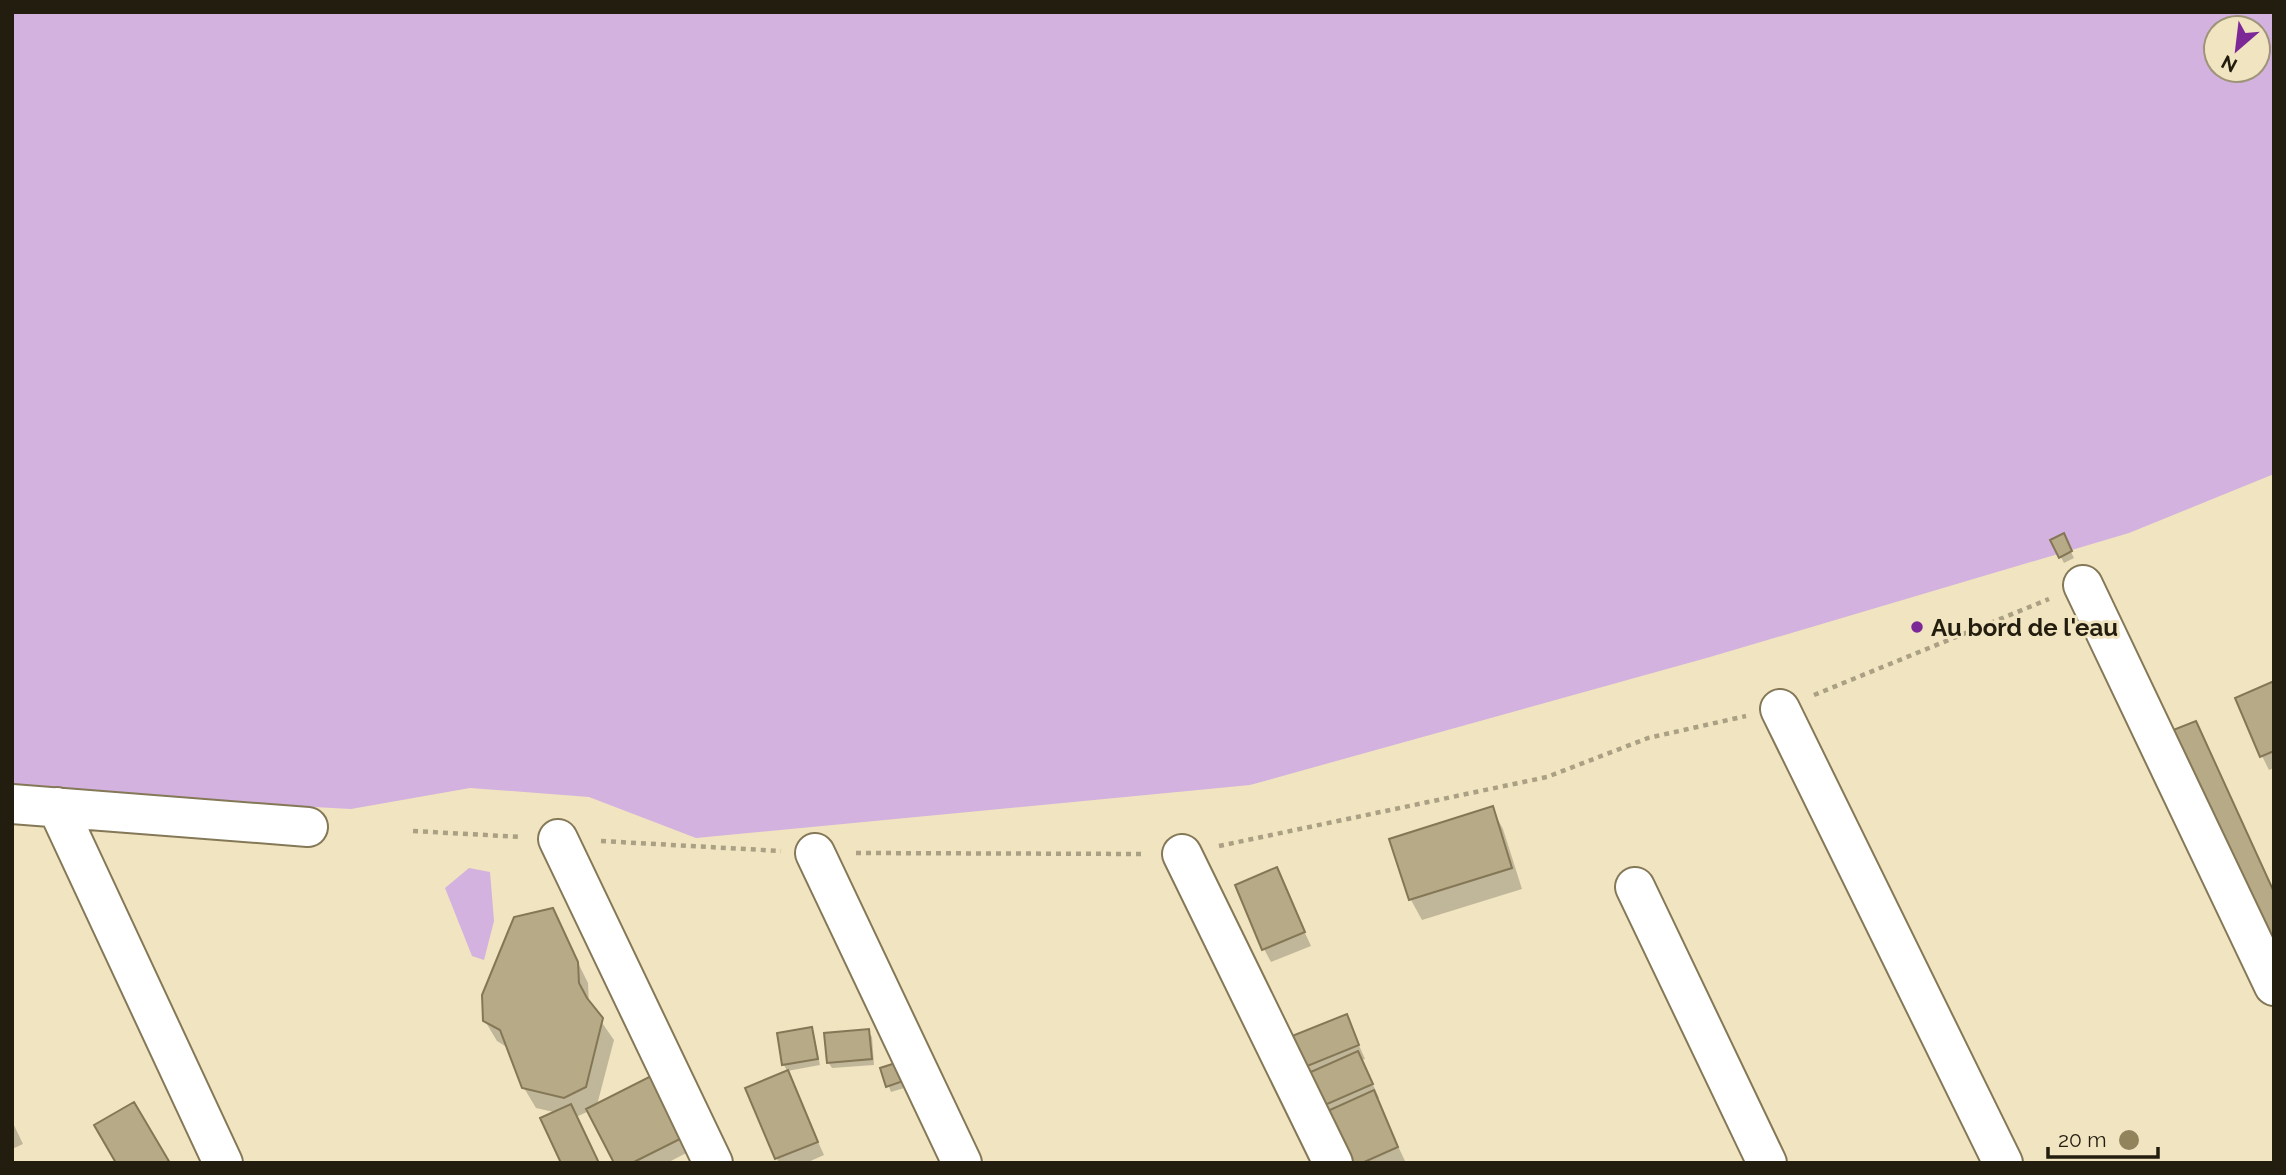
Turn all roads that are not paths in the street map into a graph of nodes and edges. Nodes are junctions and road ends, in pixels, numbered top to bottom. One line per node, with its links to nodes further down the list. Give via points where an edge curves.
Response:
1 (2083, 585): 10 (street)
2 (1780, 709): 16 (street)
3 (12, 804): 4 (street)
4 (57, 807): 5 (street); 11 (street)
5 (308, 827)
6 (558, 839): 12 (street)
7 (815, 853): 13 (street)
8 (1182, 854): 14 (street)
9 (1635, 887): 15 (street)
10 (2274, 986)
11 (223, 1163)
12 (713, 1163)
13 (962, 1163)
14 (1333, 1163)
15 (1767, 1163)
16 (2003, 1163)

